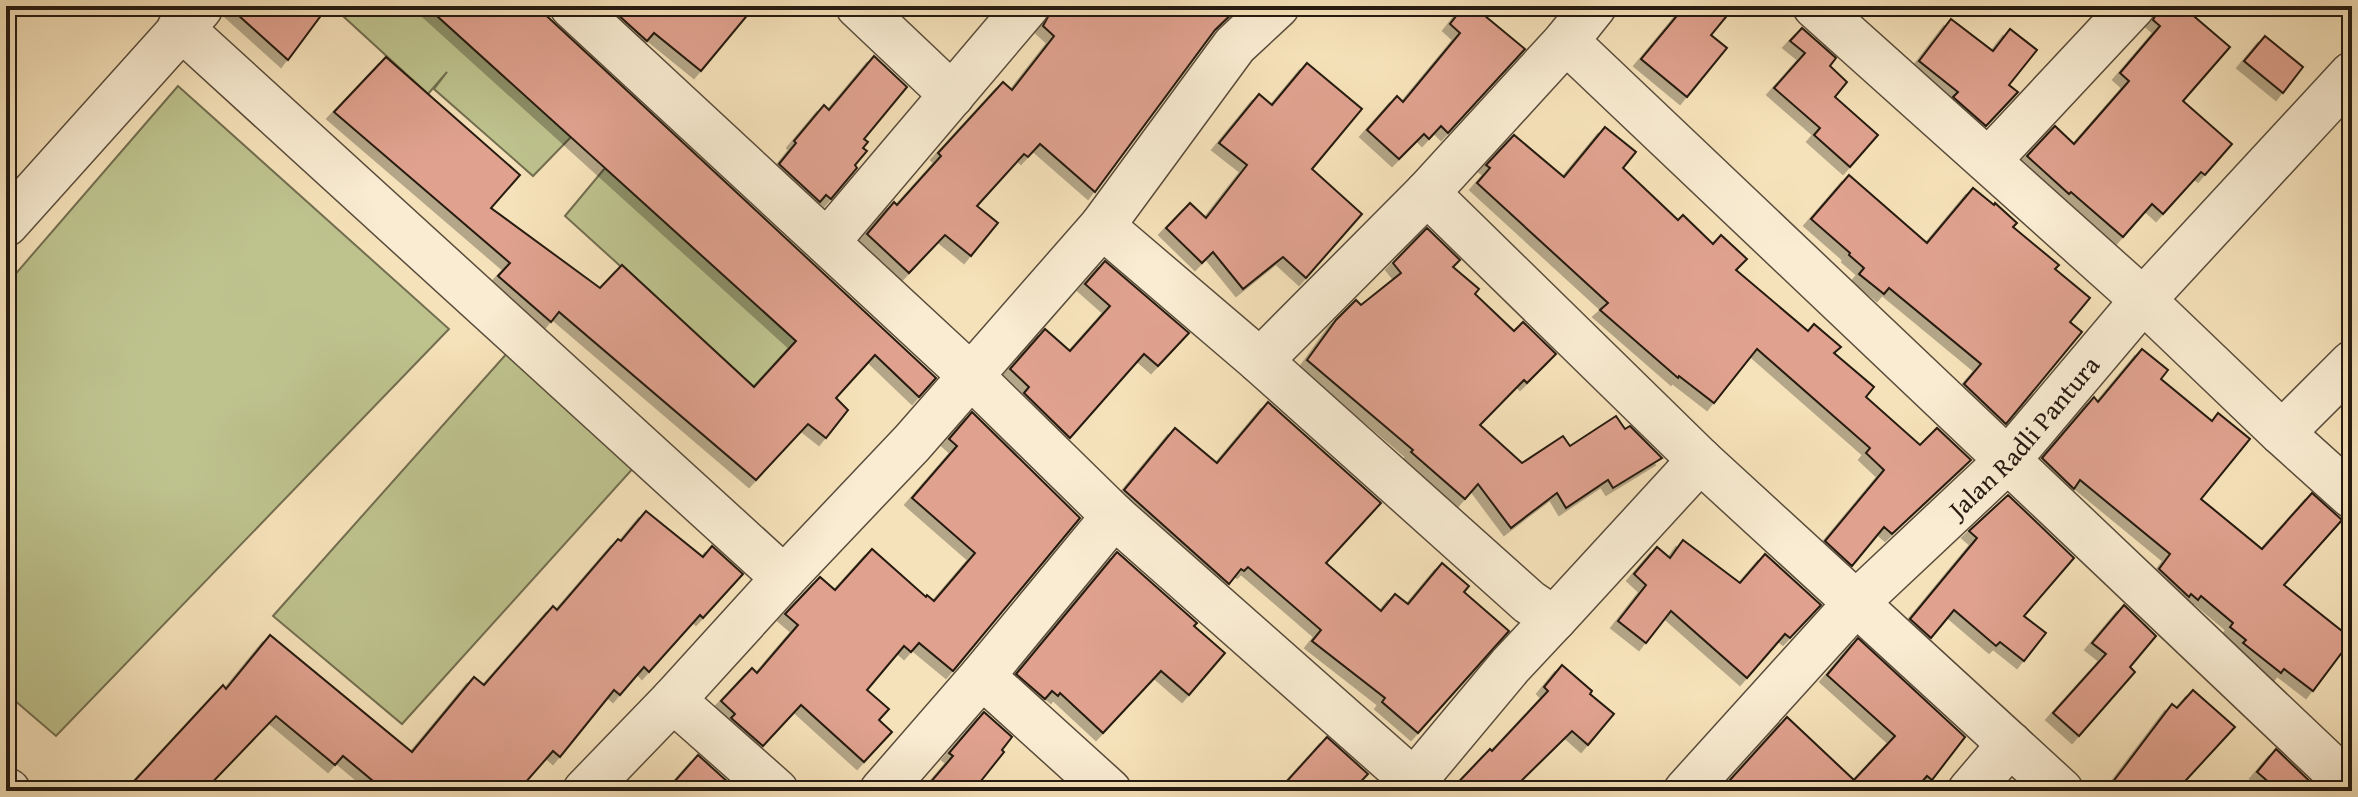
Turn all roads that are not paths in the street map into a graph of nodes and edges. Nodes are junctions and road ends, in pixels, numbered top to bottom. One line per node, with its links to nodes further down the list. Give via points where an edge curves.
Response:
1 (572, 6): 16 (street)
2 (858, 6): 11 (street)
3 (1027, 6): 11 (street)
4 (1277, 6): 15 (street, via 1235,45)
5 (1594, 6): 9 (street)
6 (1815, 6): 12 (street)
7 (2133, 6): 12 (street)
8 (191, 17): 14 (street); 26 (street)
9 (1566, 41): 13 (street); 23 (street)
10 (2352, 74): 17 (street, Jalan Radli Pantura)
11 (952, 95): 16 (street)
12 (1989, 160): 17 (street)
13 (1427, 193): 18 (street); 22 (street)
14 (6, 224)
15 (1102, 226): 18 (street); 20 (street)
16 (827, 242): 20 (street)
17 (2143, 300): 21 (street); 23 (street, Jalan Radli Pantura)
18 (1260, 361): 28 (street)
19 (2352, 363): 21 (street)
20 (971, 376): 25 (street); 26 (street)
21 (2282, 433): 24 (street)
22 (1700, 460): 27 (street); 28 (street)
23 (2007, 461): 27 (street, Jalan Radli Pantura); 33 (street)
24 (2352, 496)
25 (1114, 516): 29 (street); 32 (street)
26 (784, 578): 30 (street)
27 (1857, 602): 31 (street); 38 (street, Jalan Radli Pantura)
28 (1554, 619): 32 (street, via 1510,666)
29 (982, 676): 36 (street); 37 (street)
30 (673, 700): 34 (street); 35 (street)
31 (2010, 744): 39 (street); 40 (street)
32 (1420, 786)
33 (2352, 787)
34 (585, 791)
35 (776, 791)
36 (882, 791)
37 (1109, 791)
38 (1686, 791)
39 (1970, 791)
40 (2061, 791)

